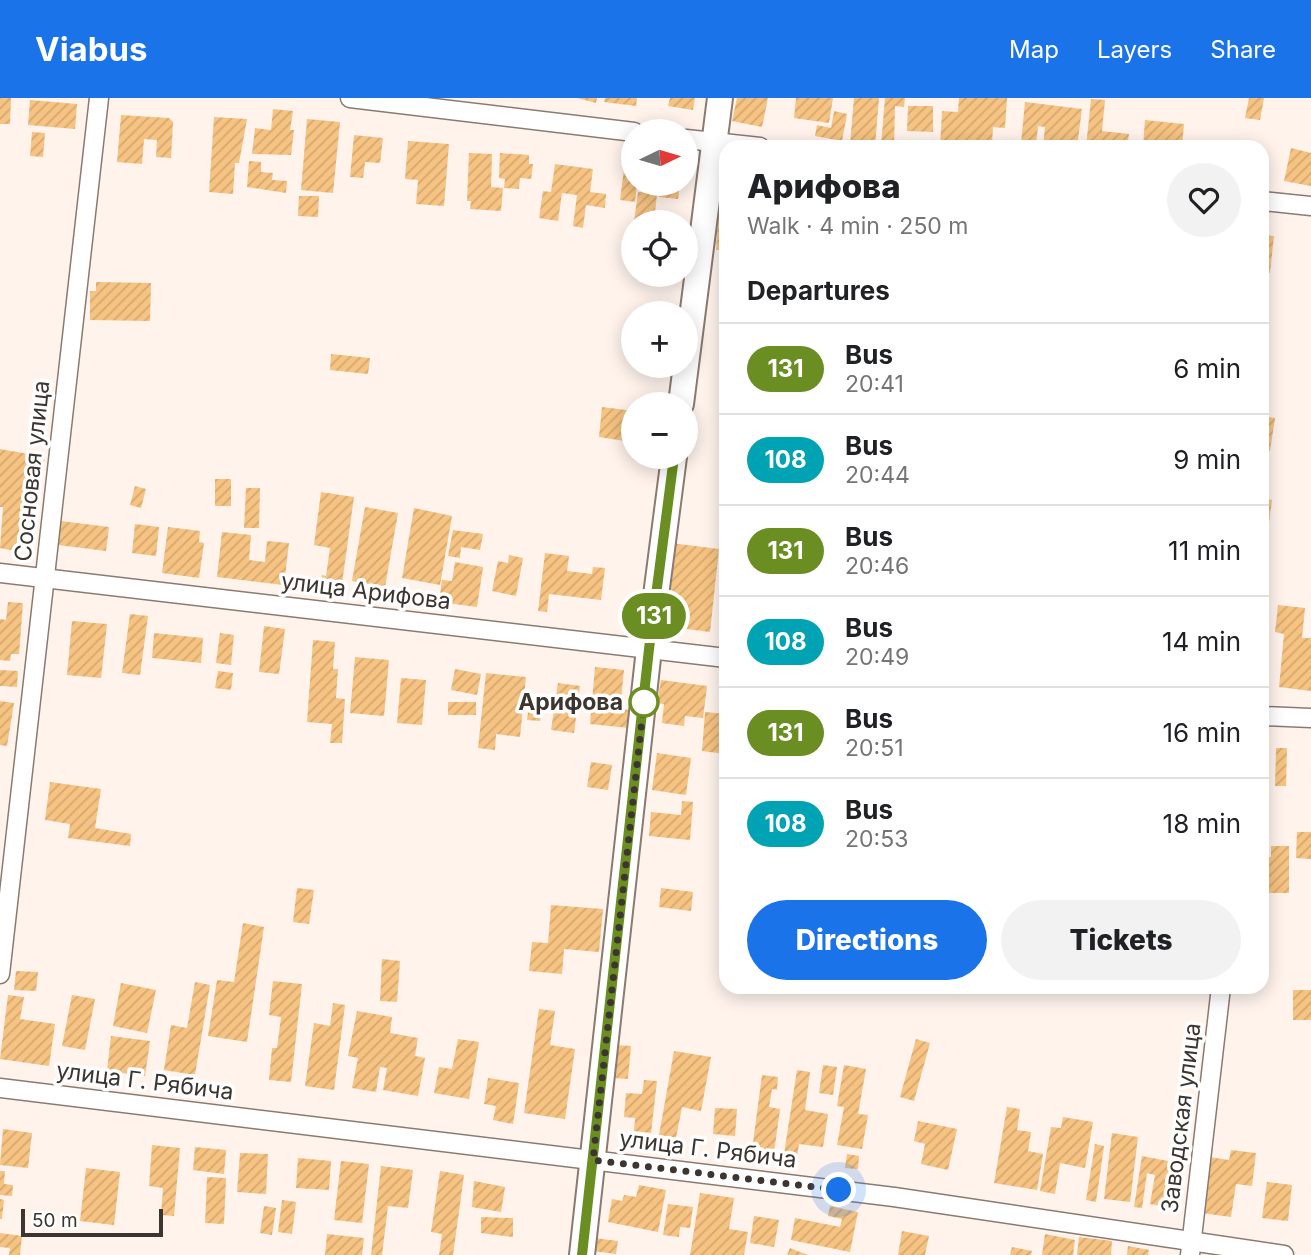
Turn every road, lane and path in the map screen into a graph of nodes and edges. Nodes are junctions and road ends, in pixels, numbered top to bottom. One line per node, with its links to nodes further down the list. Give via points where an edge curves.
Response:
1 (99, 98): 13 (street, Сосновая улица)
2 (350, 98): 4 (street)
3 (720, 98): 6 (street)
4 (621, 130)
5 (698, 140): 6 (street)
6 (715, 142): 7 (street); 10 (street)
7 (719, 142)
8 (1269, 202): 9 (street)
9 (1311, 206)
10 (683, 392)
11 (672, 469): 14 (street)
12 (0, 573): 13 (street, улица Арифова)
13 (45, 578): 14 (street, улица Арифова); 18 (street, Сосновая улица)
14 (649, 649): 15 (street, улица Арифова); 21 (street)
15 (719, 657)
16 (1269, 716): 17 (street)
17 (1311, 719)
18 (0, 974)
19 (1220, 994): 22 (street, Заводская улица)
20 (0, 1088): 21 (street, улица Г. Рябича)
21 (593, 1160): 22 (street, улица Г. Рябича, via 894,1196); 23 (street)
22 (1191, 1247): 24 (street, улица Г. Рябича)
23 (582, 1255)
24 (1284, 1255)

